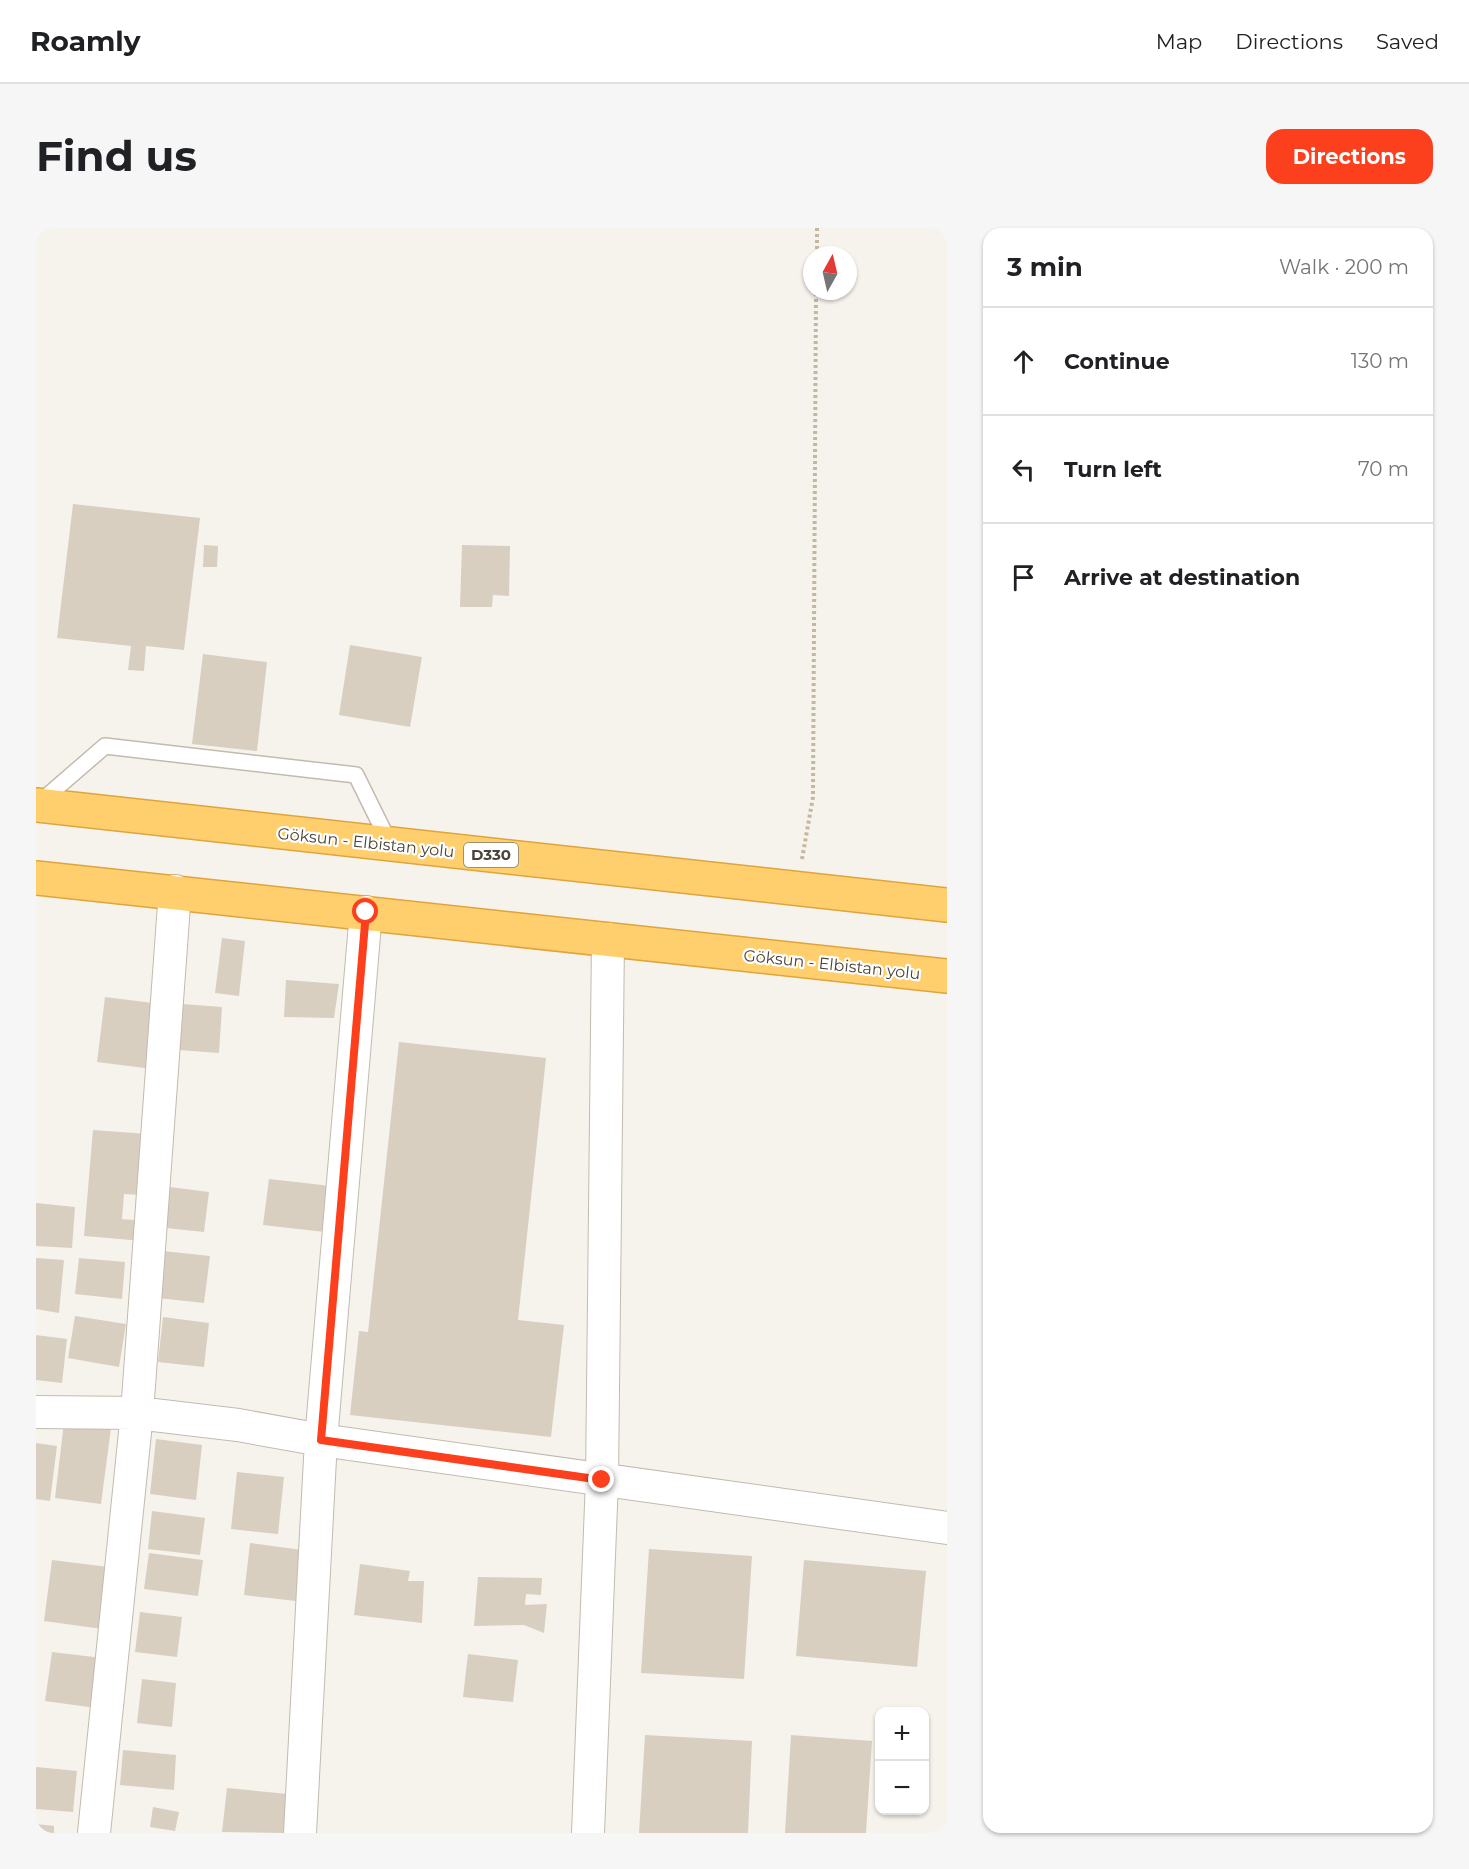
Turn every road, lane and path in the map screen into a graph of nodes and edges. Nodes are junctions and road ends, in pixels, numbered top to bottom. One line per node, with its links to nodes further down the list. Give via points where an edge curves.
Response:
1 (817, 228): 2 (path)
2 (817, 246)
3 (816, 300): 7 (path, via 813,797)
4 (36, 805): 5 (highway, Göksun - Elbistan yolu / D330); 5 (lane, via 105,746 356,775)
5 (390, 844): 7 (highway, Göksun - Elbistan yolu / D330)
6 (36, 878): 8 (highway, Göksun - Elbistan yolu)
7 (798, 889): 9 (highway, Göksun - Elbistan yolu / D330)
8 (175, 891): 10 (highway, Göksun - Elbistan yolu); 14 (street)
9 (947, 905)
10 (366, 912): 11 (highway, Göksun - Elbistan yolu); 15 (street)
11 (608, 939): 12 (highway, Göksun - Elbistan yolu); 16 (street)
12 (947, 976)
13 (36, 1412): 14 (street)
14 (137, 1413): 15 (street); 18 (street)
15 (321, 1440): 16 (street); 19 (street)
16 (602, 1480): 17 (street); 20 (street)
17 (947, 1528)
18 (94, 1833)
19 (300, 1833)
20 (588, 1833)

